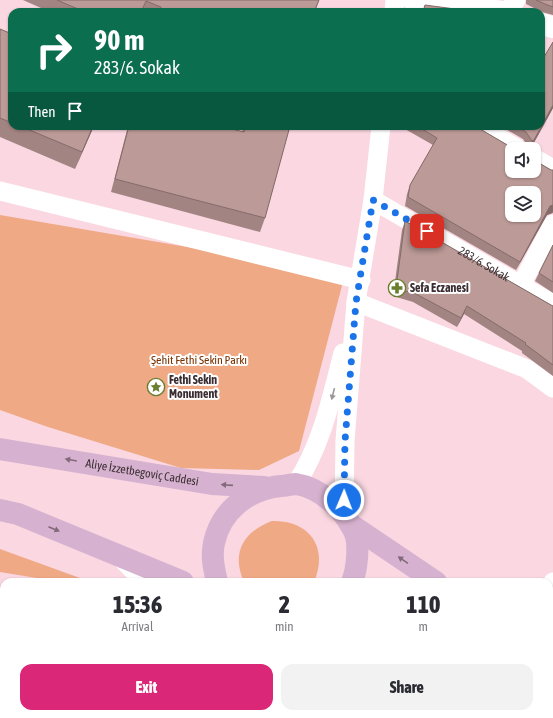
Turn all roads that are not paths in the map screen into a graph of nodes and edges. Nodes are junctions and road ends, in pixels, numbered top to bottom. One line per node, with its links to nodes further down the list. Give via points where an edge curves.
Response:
1 (412, 0): 2 (street)
2 (473, 8)
3 (381, 130): 9 (street)
4 (485, 130): 5 (street)
5 (506, 142)
6 (541, 162): 7 (street)
7 (553, 169)
8 (0, 191): 11 (street)
9 (373, 200): 11 (street); 12 (street, 283/6. Sokak)
10 (553, 224): 12 (street)
11 (361, 280): 13 (street)
12 (521, 285): 14 (street, 283/6. Sokak)
13 (356, 302): 15 (street, via 527,369); 17 (street, one-way to 17, via 320,439 309,465); 20 (street, via 345,441)
14 (553, 304)
15 (553, 388)
16 (6, 448): 18 (main road, Aliye İzzetbegoviç Caddesi, one-way to 16, via 212,484)
17 (296, 484): 18 (main road); 20 (main road, via 316,491 331,502)
18 (266, 488): 24 (main road, via 242,500 232,508 221,524 214,543 213,563)
19 (6, 513): 21 (main road, one-way to 21)
20 (347, 520): 25 (main road, via 355,532 357,555); 26 (main road, one-way to 20)
21 (118, 556): 22 (street); 23 (main road)
22 (140, 578)
23 (173, 578)
24 (216, 578)
25 (354, 578)
26 (430, 578)

